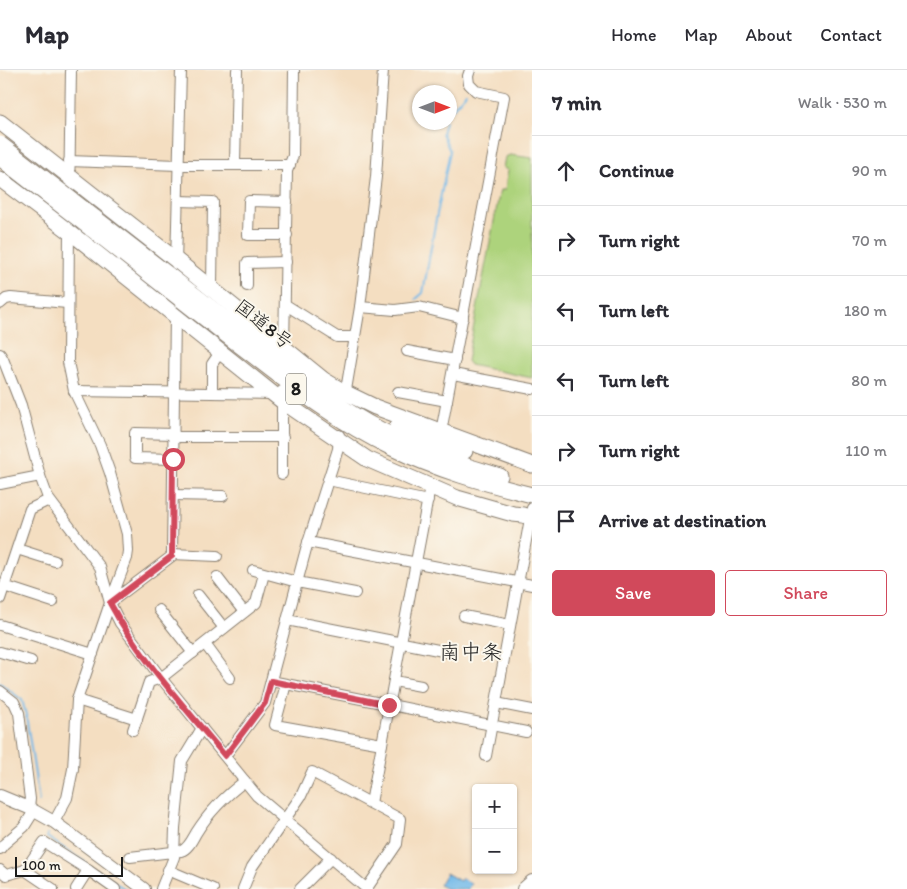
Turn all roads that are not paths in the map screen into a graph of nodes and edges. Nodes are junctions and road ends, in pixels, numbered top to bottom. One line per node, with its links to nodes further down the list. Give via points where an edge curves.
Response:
1 (71, 70): 13 (street)
2 (180, 70): 10 (street)
3 (237, 70): 11 (street)
4 (294, 70): 12 (street, via 293,156)
5 (383, 70): 27 (street, via 376,178)
6 (470, 70): 29 (street, via 469,84 476,91 504,97)
7 (0, 122): 13 (highway)
8 (0, 144): 17 (highway, 国道8号 / 8, bridge)
9 (0, 158): 17 (highway, 国道8号 / 8, bridge)
10 (178, 164): 11 (street); 13 (street); 15 (street)
11 (235, 164): 12 (street)
12 (290, 165): 16 (street, via 287,171)
13 (69, 169): 18 (street); 21 (highway)
14 (0, 179): 18 (highway)
15 (178, 201): 21 (street); 23 (street, via 213,202)
16 (287, 202): 19 (street); 19 (street, via 249,201 248,235)
17 (92, 223): 30 (highway, 国道8号 / 8); 35 (highway, 国道8号 / 8)
18 (69, 231): 24 (street); 28 (highway)
19 (287, 235): 20 (street)
20 (286, 262): 22 (street, via 247,263); 26 (street)
21 (176, 265): 23 (highway)
22 (247, 286)
23 (212, 289): 35 (highway)
24 (67, 303): 25 (street, via 11,298); 39 (street, via 68,362)
25 (0, 304)
26 (286, 305): 31 (street, via 337,337); 35 (street)
27 (360, 307): 29 (street, via 395,310 419,307); 31 (street)
28 (175, 311): 32 (highway); 40 (street)
29 (463, 318): 36 (street)
30 (220, 330): 59 (highway, 国道8号 / 8, via 290,384 363,433 458,475); 62 (highway, 8, via 226,340 296,395 391,460)
31 (355, 337): 44 (street)
32 (221, 351): 42 (street, via 212,364); 43 (highway)
33 (407, 351): 36 (street)
34 (0, 354): 53 (street, via 21,405)
35 (286, 357): 44 (highway); 51 (highway, 8, via 333,394 403,430 484,457); 56 (highway, 国道8号 / 8, via 340,406 382,431 461,465)
36 (455, 360): 37 (street)
37 (453, 374): 38 (street); 45 (street)
38 (532, 389)
39 (74, 391): 40 (street); 80 (street, via 106,459 127,534 128,551)
40 (174, 392): 42 (street); 47 (street)
41 (398, 392): 45 (street)
42 (212, 393): 43 (street)
43 (280, 395): 48 (highway); 49 (street)
44 (345, 395): 46 (highway)
45 (447, 401): 46 (street)
46 (441, 432): 51 (highway)
47 (173, 435): 49 (street); 50 (street); 50 (street, via 135,433 135,458)
48 (339, 436): 54 (street); 57 (highway, via 367,459)
49 (282, 437): 52 (street)
50 (173, 459): 58 (street)
51 (530, 464)
52 (282, 474)
53 (40, 476): 55 (street); 61 (street)
54 (328, 480): 57 (street); 63 (street)
55 (0, 484)
56 (532, 484)
57 (429, 494): 62 (highway); 68 (street)
58 (173, 495): 60 (street); 65 (street)
59 (532, 495)
60 (223, 496)
61 (49, 500): 64 (street, via 30,509); 80 (street, via 100,567)
62 (529, 515): 73 (street)
63 (308, 542): 68 (street); 72 (street)
64 (17, 549): 67 (street); 74 (street)
65 (172, 554): 66 (street); 80 (street)
66 (217, 556)
67 (55, 561)
68 (416, 563): 73 (street); 89 (street)
69 (253, 570): 70 (street)
70 (264, 574): 72 (street); 82 (street, via 256,603)
71 (217, 578): 82 (street)
72 (298, 582): 76 (street); 84 (street)
73 (518, 583): 75 (street); 86 (street)
74 (4, 586): 78 (street); 79 (street)
75 (532, 586)
76 (355, 593)
77 (198, 595): 87 (street)
78 (0, 599)
79 (53, 602)
80 (110, 603): 93 (street); 95 (street, via 120,623)
81 (159, 610): 92 (street)
82 (244, 612): 87 (street)
83 (464, 616): 86 (street)
84 (288, 620): 89 (street); 97 (street)
85 (0, 624): 93 (street)
86 (510, 625): 103 (street)
87 (224, 628): 88 (street)
88 (205, 644): 92 (street); 96 (street)
89 (401, 644): 91 (street); 98 (street)
90 (0, 652): 94 (street)
91 (448, 652)
92 (193, 653): 95 (street)
93 (93, 654): 102 (street)
94 (31, 661)
95 (161, 678): 106 (street, via 149,682); 108 (street)
96 (230, 678)
97 (271, 681): 99 (street); 112 (street, via 265,703)
98 (394, 681): 100 (street); 104 (street)
99 (286, 684): 104 (street); 111 (street, via 275,725)
100 (422, 686)
101 (0, 691): 117 (street, via 14,702 20,712)
102 (77, 700): 106 (street); 119 (street, via 73,769 67,798)
103 (496, 703): 105 (street); 107 (street)
104 (389, 705): 107 (street); 111 (street)
105 (532, 710)
106 (137, 718): 109 (street)
107 (492, 725): 110 (street); 113 (street)
108 (202, 728): 112 (street); 121 (street, via 182,761)
109 (133, 730)
110 (526, 732)
111 (382, 744): 116 (street)
112 (225, 756): 114 (street)
113 (486, 756)
114 (245, 781): 118 (street); 121 (street, via 214,809 186,849)
115 (0, 796): 117 (main road)
116 (371, 803): 118 (street, via 312,772); 137 (street, via 400,819 397,844)
117 (32, 810): 119 (main road); 120 (street, via 24,827)
118 (285, 820): 123 (street); 135 (street, via 252,867)
119 (54, 822): 133 (main road)
120 (0, 849)
121 (174, 852): 122 (street); 127 (street)
122 (130, 857)
123 (331, 858): 136 (street); 137 (street)
124 (0, 870): 125 (street, via 6,875)
125 (25, 870): 126 (street, via 44,842); 130 (street)
126 (88, 870): 131 (street); 132 (street)
127 (168, 870): 129 (street); 134 (street)
128 (532, 881): 138 (main road)
129 (210, 888)
130 (53, 889)
131 (76, 889)
132 (115, 889)
133 (144, 889)
134 (161, 889)
135 (243, 889)
136 (300, 889)
137 (367, 889)
138 (523, 889)

